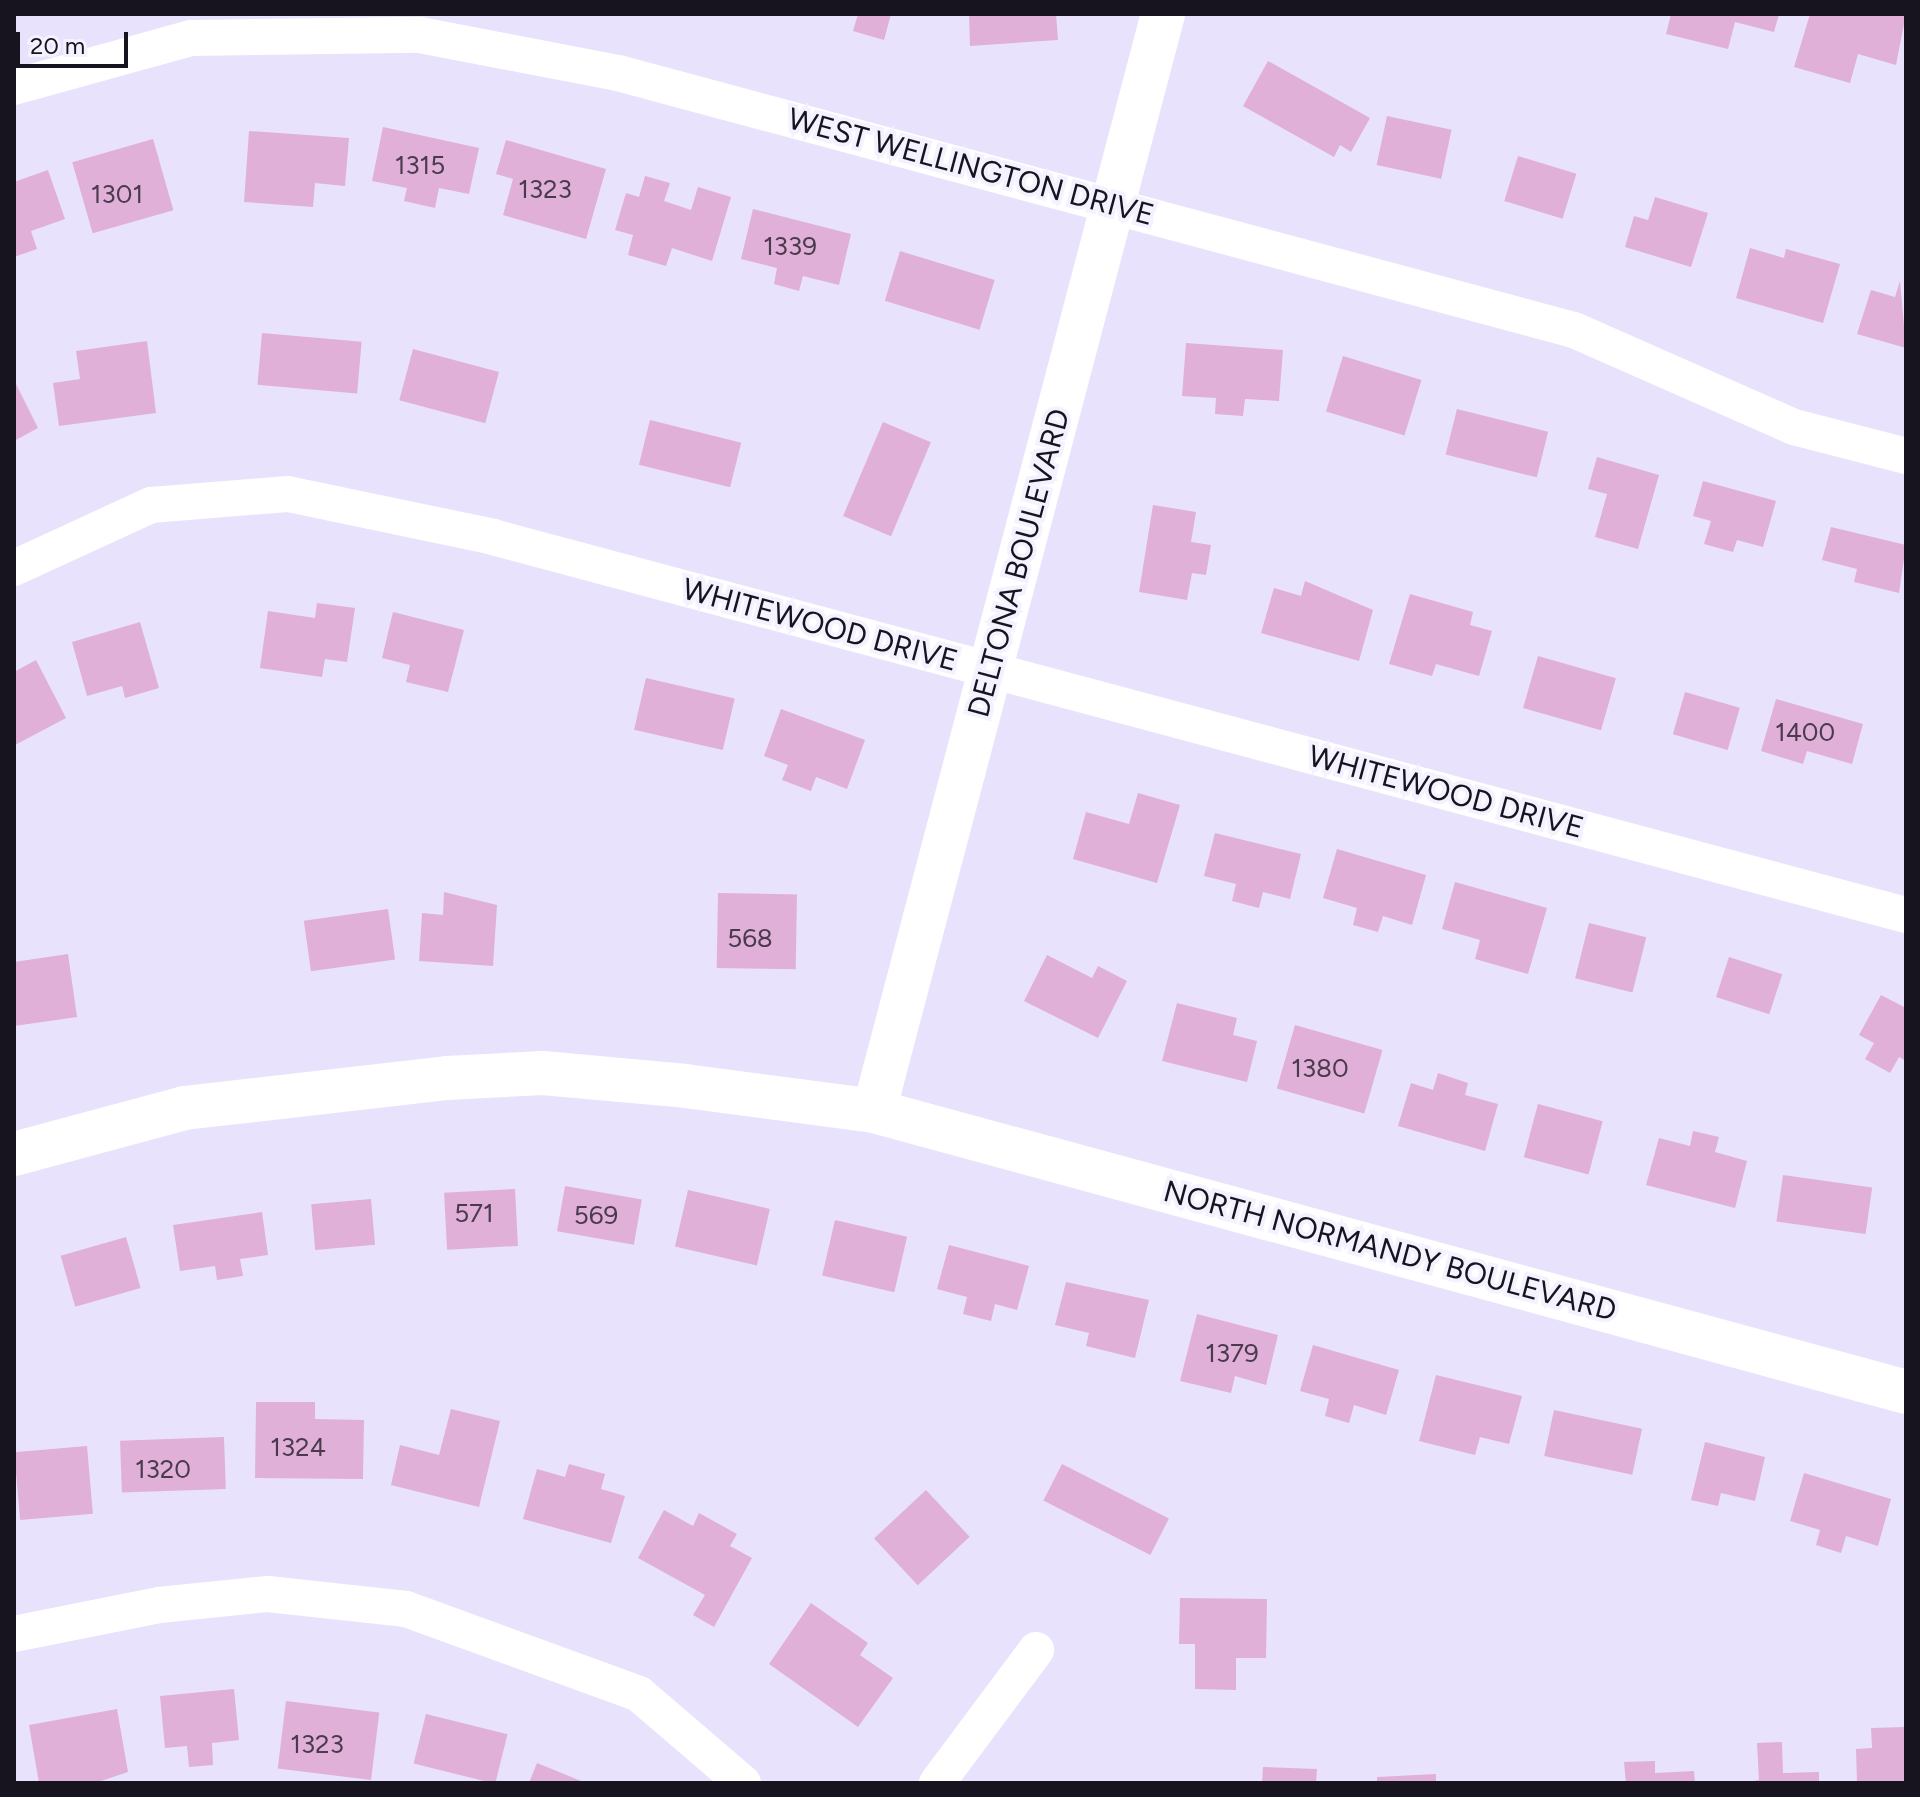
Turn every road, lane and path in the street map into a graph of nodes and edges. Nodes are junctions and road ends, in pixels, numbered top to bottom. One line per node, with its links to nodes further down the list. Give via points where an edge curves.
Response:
1 (1163, 14): 3 (street, DELTONA BOULEVARD)
2 (14, 87): 3 (street, WEST WELLINGTON DRIVE, via 191,38 420,35 618,73)
3 (1114, 205): 4 (street, WEST WELLINGTON DRIVE, via 1574,330 1794,427); 6 (street, DELTONA BOULEVARD)
4 (1906, 456)
5 (14, 568): 6 (street, WHITEWOOD DRIVE, via 151,505 288,494 493,537)
6 (991, 670): 7 (street, WHITEWOOD DRIVE); 8 (street, DELTONA BOULEVARD)
7 (1906, 915)
8 (874, 1111): 9 (street, NORTH NORMANDY BOULEVARD, via 543,1073 460,1077 184,1108); 10 (street, NORTH NORMANDY BOULEVARD)
9 (14, 1154)
10 (1906, 1392)
11 (14, 1634): 13 (street, via 159,1605 268,1594 406,1609 639,1694)
12 (1036, 1650): 14 (street)
13 (743, 1783)
14 (937, 1783)

